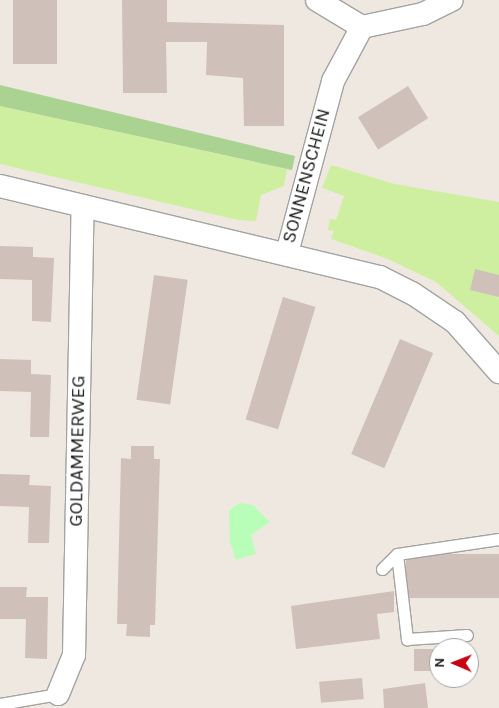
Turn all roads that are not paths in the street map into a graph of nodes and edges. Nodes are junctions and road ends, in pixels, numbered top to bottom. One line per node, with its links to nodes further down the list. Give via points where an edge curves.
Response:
1 (317, 0): 3 (street)
2 (452, 0): 3 (street, via 423,14)
3 (362, 27): 6 (street, SONNENSCHEIN, via 333,81)
4 (0, 186): 5 (street, SONNENSCHEIN)
5 (83, 206): 6 (street, SONNENSCHEIN); 12 (street, GOLDAMMERWEG, via 74,655)
6 (287, 253): 7 (street, via 380,277 412,293 455,322)
7 (499, 372)
8 (499, 539): 9 (lane)
9 (397, 554): 10 (lane); 11 (lane, via 408,639)
10 (382, 569)
11 (467, 635)
12 (58, 694): 13 (lane)
13 (0, 704)

